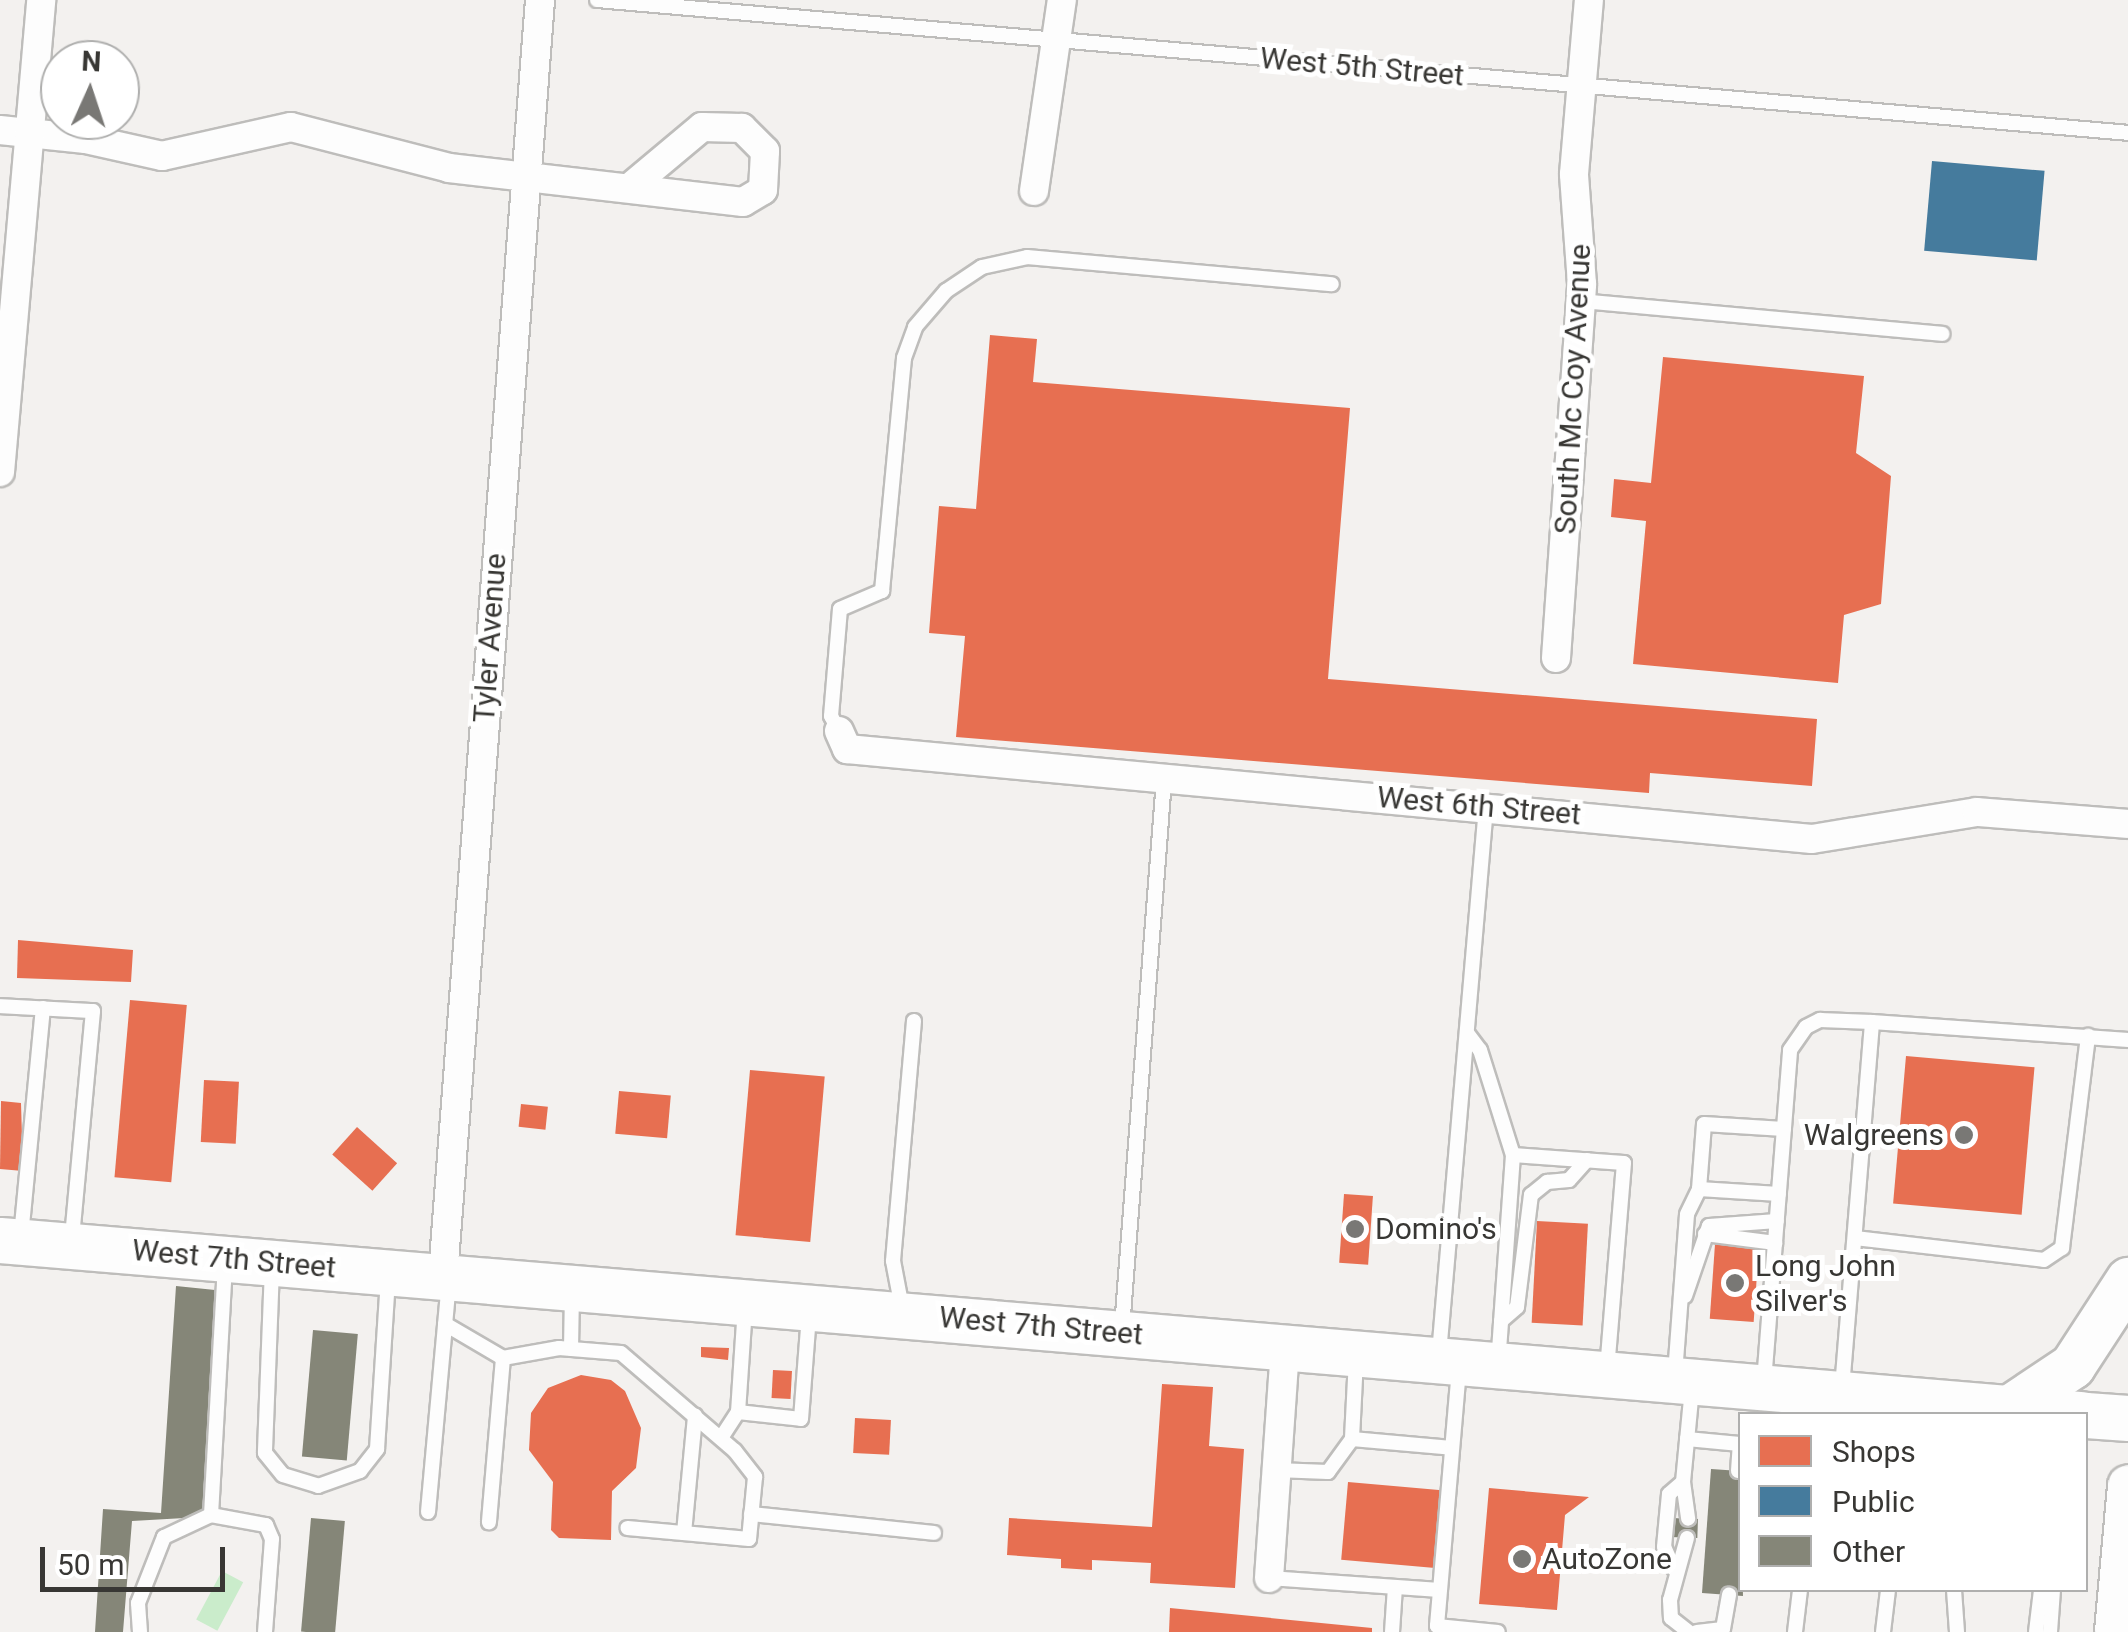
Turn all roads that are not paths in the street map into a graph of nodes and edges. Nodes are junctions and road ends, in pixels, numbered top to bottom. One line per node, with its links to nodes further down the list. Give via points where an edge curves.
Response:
1 (41, 0): 9 (street)
2 (540, 0): 11 (street, Tyler Avenue)
3 (597, 0): 6 (lane, West 5th Street)
4 (1062, 0): 6 (street)
5 (1589, 0): 7 (street, South Mc Coy Avenue)
6 (1058, 40): 7 (lane, West 5th Street); 13 (street)
7 (1580, 86): 10 (lane, West 5th Street); 16 (street, South Mc Coy Avenue, via 1574,174 1583,239)
8 (0, 130): 9 (street)
9 (30, 133): 11 (street, via 162,156 291,127 449,168); 14 (street)
10 (2128, 134)
11 (524, 176): 12 (street); 45 (street, Tyler Avenue)
12 (629, 188): 12 (street, via 743,202 762,190 764,152 742,128 702,127)
13 (1034, 192)
14 (8, 282): 18 (street)
15 (1332, 284): 20 (lane, via 1028,257 982,266 946,291 915,326 904,358 882,591 840,609 831,716)
16 (1581, 301): 17 (lane); 19 (street, South Mc Coy Avenue)
17 (1942, 334)
18 (0, 472)
19 (1556, 658)
20 (838, 731): 21 (street, West 6th Street, via 848,748)
21 (1164, 780): 22 (street, West 6th Street); 53 (lane)
22 (1486, 806): 23 (street, West 6th Street, via 1832,840 1977,812); 28 (lane)
23 (2128, 824)
24 (0, 1006): 25 (lane)
25 (43, 1008): 39 (lane); 41 (lane, via 93,1010)
26 (914, 1021): 51 (lane, via 892,1262)
27 (1872, 1022): 29 (lane); 31 (lane, via 1820,1020 1796,1036); 38 (lane)
28 (1467, 1033): 32 (lane, via 1480,1050); 56 (lane)
29 (2088, 1036): 30 (lane); 38 (lane, via 2062,1248 2044,1260)
30 (2128, 1040)
31 (1784, 1129): 34 (lane, via 1704,1124); 35 (lane)
32 (1513, 1155): 33 (lane); 56 (lane)
33 (1587, 1160): 56 (lane, via 1569,1180 1546,1182 1531,1195 1517,1307); 59 (lane, via 1624,1163)
34 (1699, 1189): 35 (lane); 49 (lane, via 1687,1214)
35 (1779, 1194): 36 (lane)
36 (1777, 1221): 37 (lane, via 1719,1220); 40 (lane)
37 (1704, 1234): 40 (lane); 49 (lane)
38 (1855, 1238): 62 (lane)
39 (10, 1240): 41 (main road, West 7th Street)
40 (1775, 1243): 61 (lane)
41 (72, 1245): 42 (main road, West 7th Street)
42 (225, 1258): 43 (main road, West 7th Street); 80 (lane)
43 (272, 1262): 44 (main road, West 7th Street); 44 (lane, via 265,1453 283,1475 318,1486 360,1471 378,1450)
44 (388, 1271): 45 (main road, West 7th Street)
45 (447, 1276): 47 (main road, West 7th Street); 52 (lane)
46 (2128, 1280): 64 (main road, via 2072,1366)
47 (572, 1286): 48 (main road, West 7th Street); 55 (lane)
48 (745, 1301): 50 (main road, West 7th Street); 65 (lane)
49 (1681, 1305): 60 (lane)
50 (810, 1306): 51 (main road, West 7th Street); 65 (lane, via 801,1419)
51 (903, 1314): 53 (main road, West 7th Street)
52 (445, 1324): 58 (lane); 78 (lane)
53 (1122, 1333): 54 (main road, West 7th Street)
54 (1285, 1347): 57 (main road, West 7th Street); 75 (street)
55 (571, 1349): 58 (lane); 68 (lane, via 622,1353)
56 (1474, 1352): 57 (main road, West 7th Street); 59 (main road, West 7th Street); 74 (lane)
57 (1356, 1353): 71 (lane)
58 (503, 1358): 82 (lane)
59 (1606, 1374): 60 (main road, West 7th Street)
60 (1683, 1380): 61 (main road, West 7th Street); 72 (lane)
61 (1763, 1387): 62 (main road, West 7th Street)
62 (1841, 1404): 63 (main road, West 7th Street)
63 (1908, 1407): 64 (main road, West 7th Street)
64 (1982, 1410): 66 (main road, West 7th Street)
65 (738, 1412): 70 (lane)
66 (2023, 1412)
67 (2088, 1415): 69 (main road, West 7th Street)
68 (695, 1416): 70 (lane); 85 (lane)
69 (2128, 1418)
70 (720, 1438): 79 (lane, via 755,1478)
71 (1352, 1439): 74 (lane); 75 (lane, via 1328,1472)
72 (1687, 1439): 73 (lane); 76 (lane)
73 (1738, 1444)
74 (1452, 1448): 90 (lane)
75 (1276, 1470): 88 (street)
76 (1683, 1482): 81 (lane); 87 (lane, via 1668,1494 1664,1547)
77 (2128, 1486): 108 (main road)
78 (428, 1512)
79 (751, 1514): 84 (lane); 85 (lane, via 749,1540)
80 (211, 1515): 97 (lane, via 182,1525 156,1550 138,1603); 98 (lane, via 266,1525 272,1540)
81 (1688, 1518)
82 (489, 1522)
83 (627, 1528): 85 (lane)
84 (934, 1532)
85 (684, 1533)
86 (1687, 1538): 87 (lane)
87 (1674, 1569): 101 (lane, via 1671,1618)
88 (1270, 1578): 89 (lane)
89 (1395, 1587): 90 (lane); 99 (lane)
90 (1440, 1590): 100 (lane, via 1436,1626)
91 (1800, 1592): 103 (lane)
92 (1888, 1592): 104 (lane)
93 (1954, 1592): 105 (lane)
94 (2041, 1592): 106 (lane)
95 (2053, 1592): 107 (lane)
96 (1729, 1595): 102 (lane, via 1722,1629)
97 (140, 1632)
98 (265, 1632)
99 (1392, 1632)
100 (1498, 1632)
101 (1689, 1632)
102 (1697, 1632)
103 (1794, 1632)
104 (1883, 1632)
105 (1956, 1632)
106 (2036, 1632)
107 (2050, 1632)
108 (2115, 1632)

